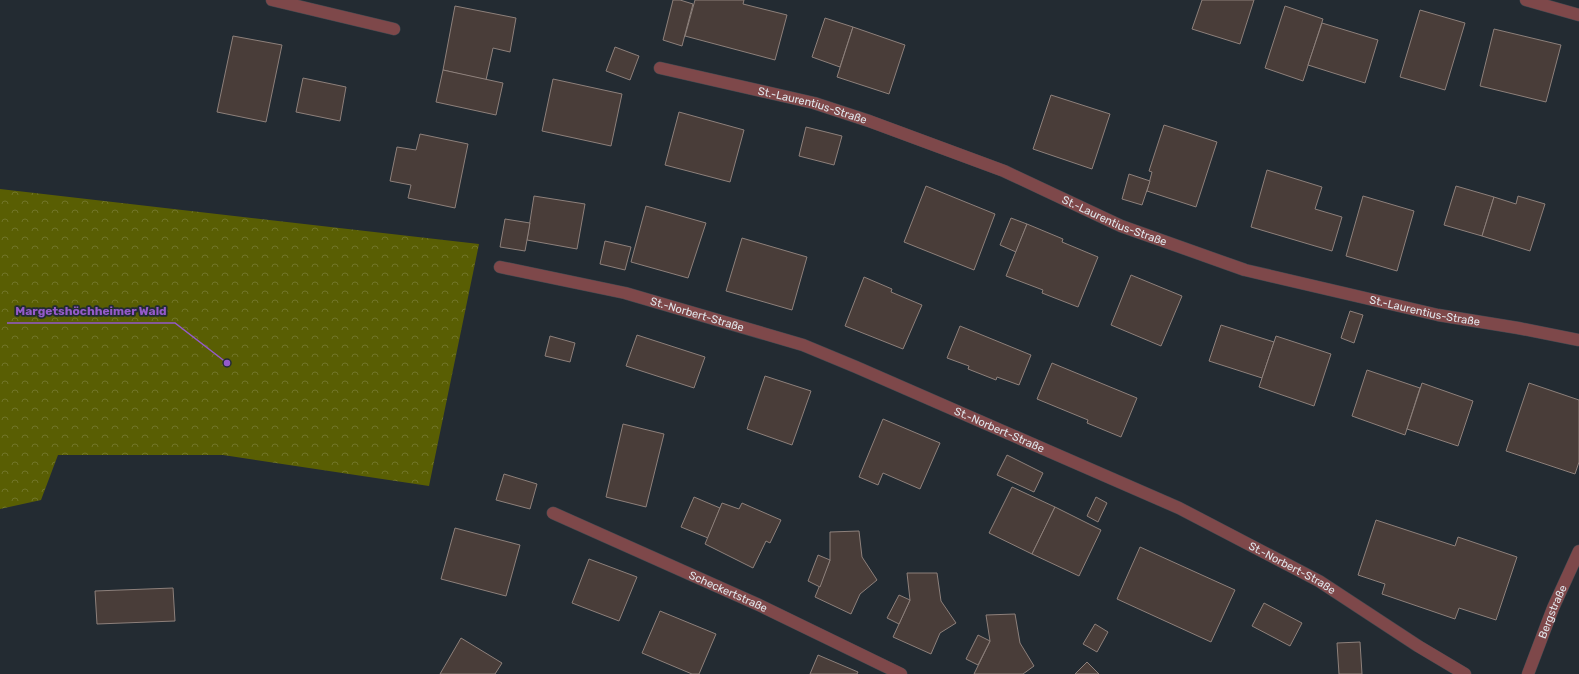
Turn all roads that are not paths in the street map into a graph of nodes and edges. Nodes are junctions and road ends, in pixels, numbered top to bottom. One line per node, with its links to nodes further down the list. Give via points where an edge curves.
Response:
1 (272, 0): 4 (street)
2 (1526, 0): 3 (street)
3 (1579, 15)
4 (394, 29)
5 (660, 68): 7 (street, St.-Laurentius-Straße, via 814,103 869,121 1004,171 1121,226 1245,270 1438,315)
6 (500, 267): 11 (street, St.-Norbert-Straße, via 625,293 803,345 856,367 1179,508 1319,581)
7 (1579, 340)
8 (553, 513): 10 (street, Scheckertstraße, via 759,605)
9 (1579, 551): 12 (street, Bergstraße, via 1553,608)
10 (901, 674)
11 (1465, 674)
12 (1528, 674)

